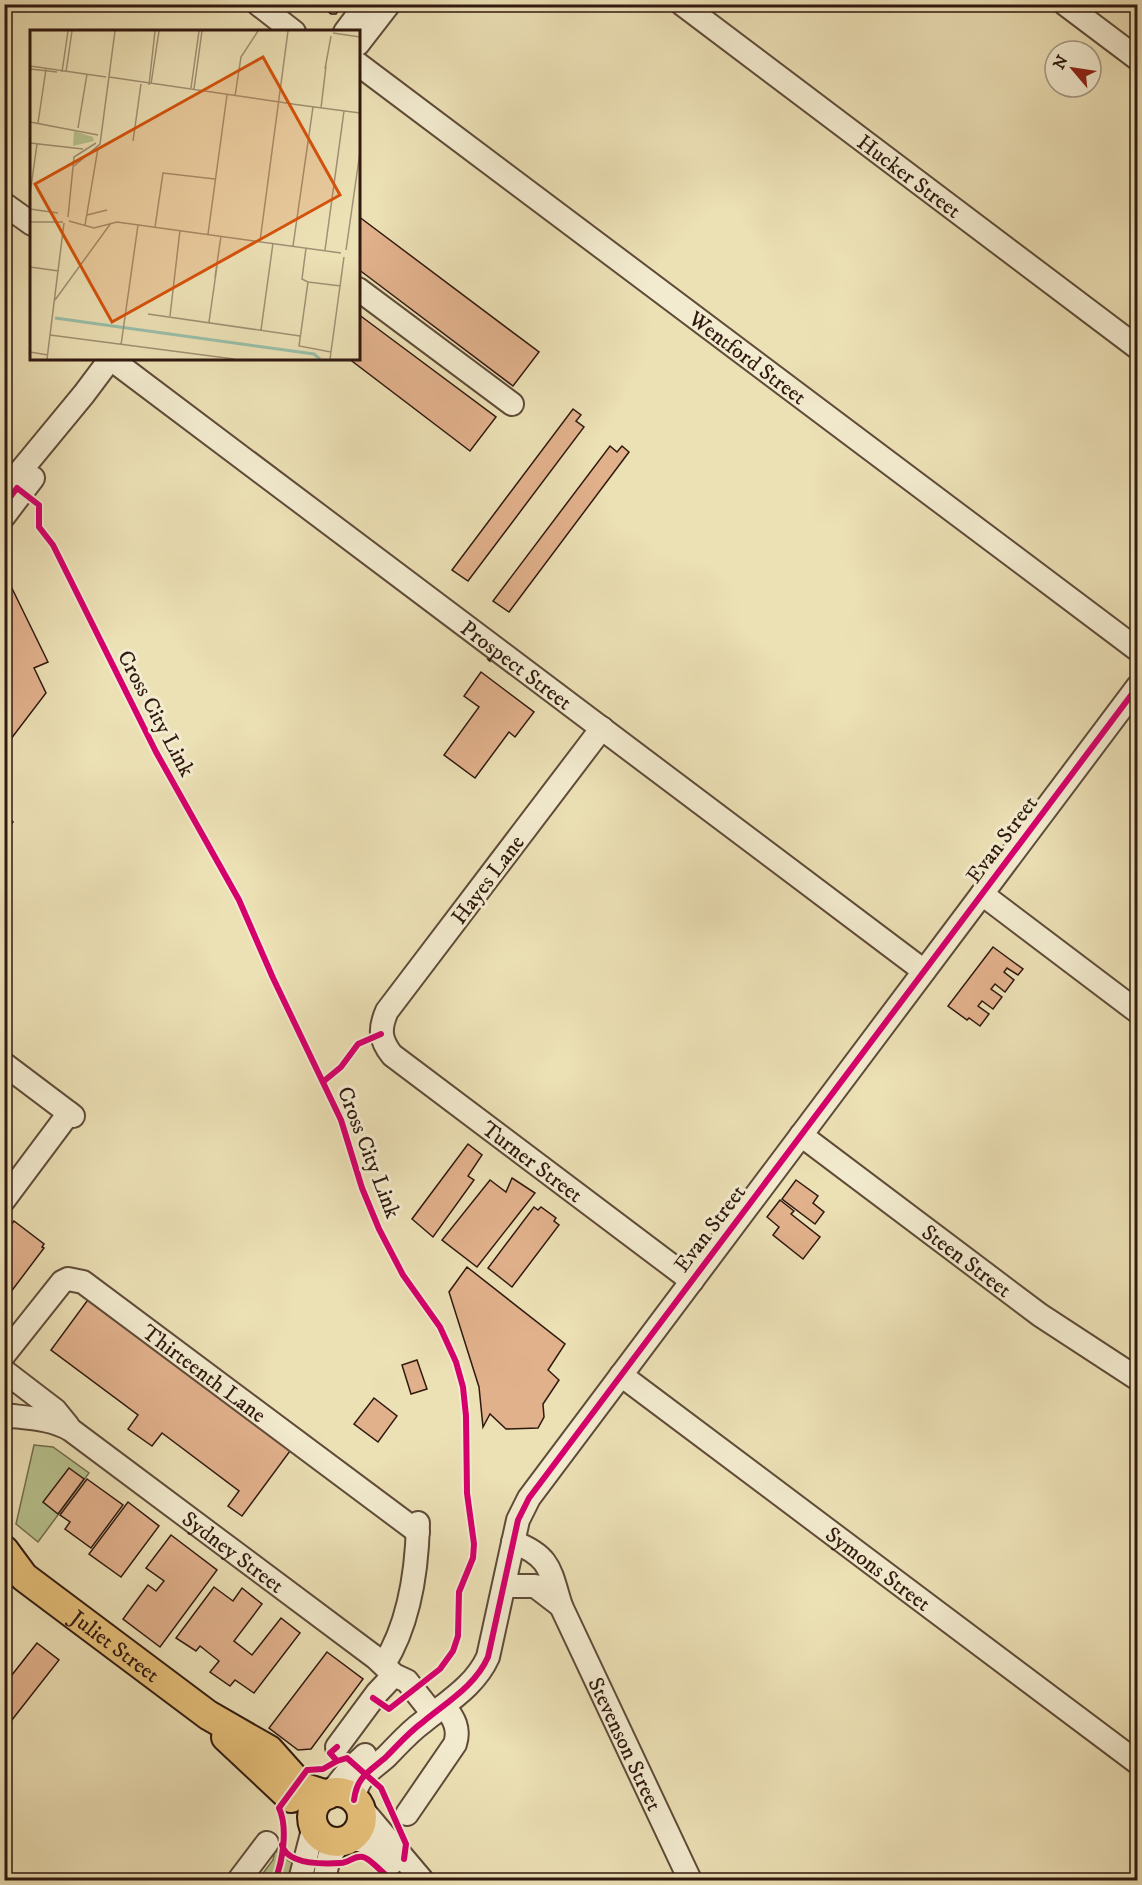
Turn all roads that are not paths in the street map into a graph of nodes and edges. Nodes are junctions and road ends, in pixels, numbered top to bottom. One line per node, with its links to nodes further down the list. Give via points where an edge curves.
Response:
1 (258, 4): 6 (street)
2 (366, 4): 7 (street)
3 (389, 4): 8 (street)
4 (682, 4): 14 (street, Hucker Street)
5 (1065, 4): 9 (street)
6 (291, 30)
7 (346, 30)
8 (360, 41)
9 (1137, 59)
10 (360, 66): 21 (street, Wentford Street)
11 (4, 204): 12 (street)
12 (30, 223)
13 (360, 290): 18 (street)
14 (1137, 348)
15 (110, 360): 17 (street)
16 (112, 360): 23 (street, Prospect Street)
17 (84, 394): 19 (street); 20 (street, via 34,476)
18 (512, 404)
19 (4, 491)
20 (4, 516)
21 (1137, 650)
22 (1137, 686): 24 (street, Evan Street)
23 (602, 728): 25 (street, Prospect Street); 27 (street, Hayes Lane, via 387,1011)
24 (982, 894): 25 (street, Evan Street); 26 (street)
25 (924, 971): 29 (street, Evan Street)
26 (1137, 1012)
27 (381, 1034): 31 (street, Turner Street, via 392,1055)
28 (4, 1064): 30 (street, via 71,1114)
29 (801, 1135): 31 (street, Evan Street); 35 (street, Steen Street, via 1040,1315)
30 (4, 1200)
31 (692, 1281): 34 (street, Evan Street)
32 (4, 1355): 43 (street, Thirteenth Lane, via 62,1282 83,1282 418,1528 414,1570)
33 (4, 1371): 37 (street, via 58,1413)
34 (621, 1375): 38 (street, Evan Street, via 529,1498); 47 (street, Symons Street)
35 (1137, 1379)
36 (4, 1415): 37 (street, via 45,1420)
37 (71, 1430): 43 (street, Sydney Street)
38 (513, 1542): 41 (street, Evan Street); 42 (street, Stevenson Street, via 544,1560)
39 (4, 1550): 40 (main road, Juliet Street)
40 (14, 1573): 44 (main road, Juliet Street)
41 (504, 1586): 42 (street, Stevenson Street, via 534,1586); 45 (street, Evan Street, via 483,1668)
42 (561, 1606): 58 (street, Stevenson Street)
43 (389, 1670): 45 (street, Sydney Street, via 407,1681); 46 (street, Thirteenth Lane)
44 (208, 1715): 48 (main road, Juliet Street, via 269,1750 302,1787); 50 (main road, Juliet Street, via 230,1741 289,1795)
45 (428, 1718): 48 (street, Evan Street, via 370,1752 348,1771); 49 (street, via 455,1722 456,1744)
46 (337, 1747)
47 (1137, 1762)
48 (342, 1798): 50 (main road, via 315,1805); 51 (main road, via 361,1813 356,1833); 57 (street, Juliet Street)
49 (407, 1814)
50 (313, 1825): 51 (main road, via 323,1838 333,1842); 54 (street)
51 (344, 1840): 55 (street, via 329,1857); 56 (street, via 373,1845)
52 (267, 1843): 53 (street)
53 (239, 1881)
54 (300, 1881)
55 (324, 1881)
56 (411, 1881)
57 (422, 1881)
58 (690, 1881)

